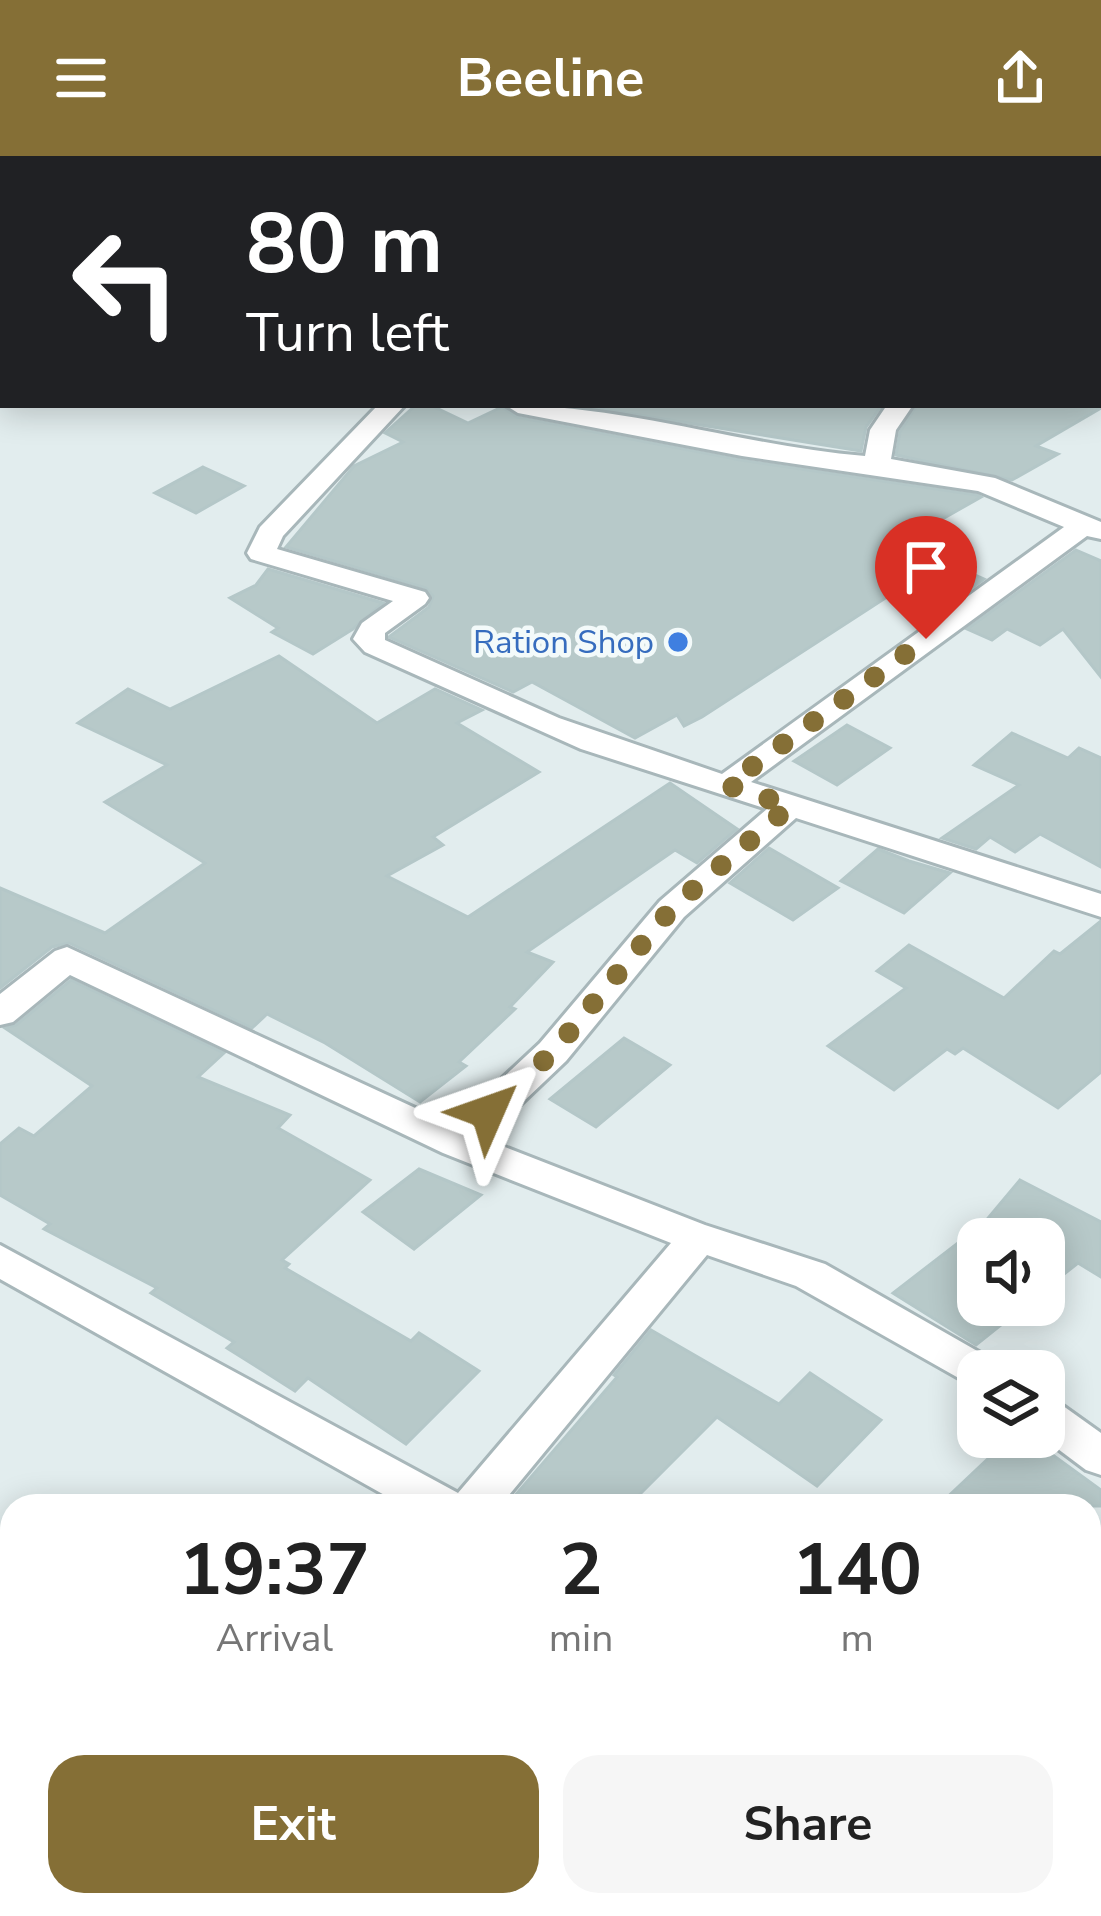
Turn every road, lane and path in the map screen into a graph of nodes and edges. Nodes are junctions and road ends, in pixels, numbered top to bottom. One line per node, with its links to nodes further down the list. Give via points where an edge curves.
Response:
1 (389, 408): 6 (street, via 270,533 261,553 416,598 373,629 368,639 375,646 457,686)
2 (563, 408): 4 (street)
3 (898, 408): 4 (street, via 883,430)
4 (877, 465): 5 (street, via 985,484)
5 (1093, 528): 6 (street)
6 (727, 785): 7 (street)
7 (790, 806): 8 (street); 10 (street, via 672,908 553,1052)
8 (1101, 906)
9 (0, 1013): 10 (street, via 67,959)
10 (456, 1142): 11 (street)
11 (698, 1238): 13 (street, via 757,1250 841,1286); 17 (street)
12 (0, 1260): 16 (street)
13 (957, 1359)
14 (1065, 1430): 15 (street)
15 (1101, 1456)
16 (421, 1494)
17 (484, 1494)

